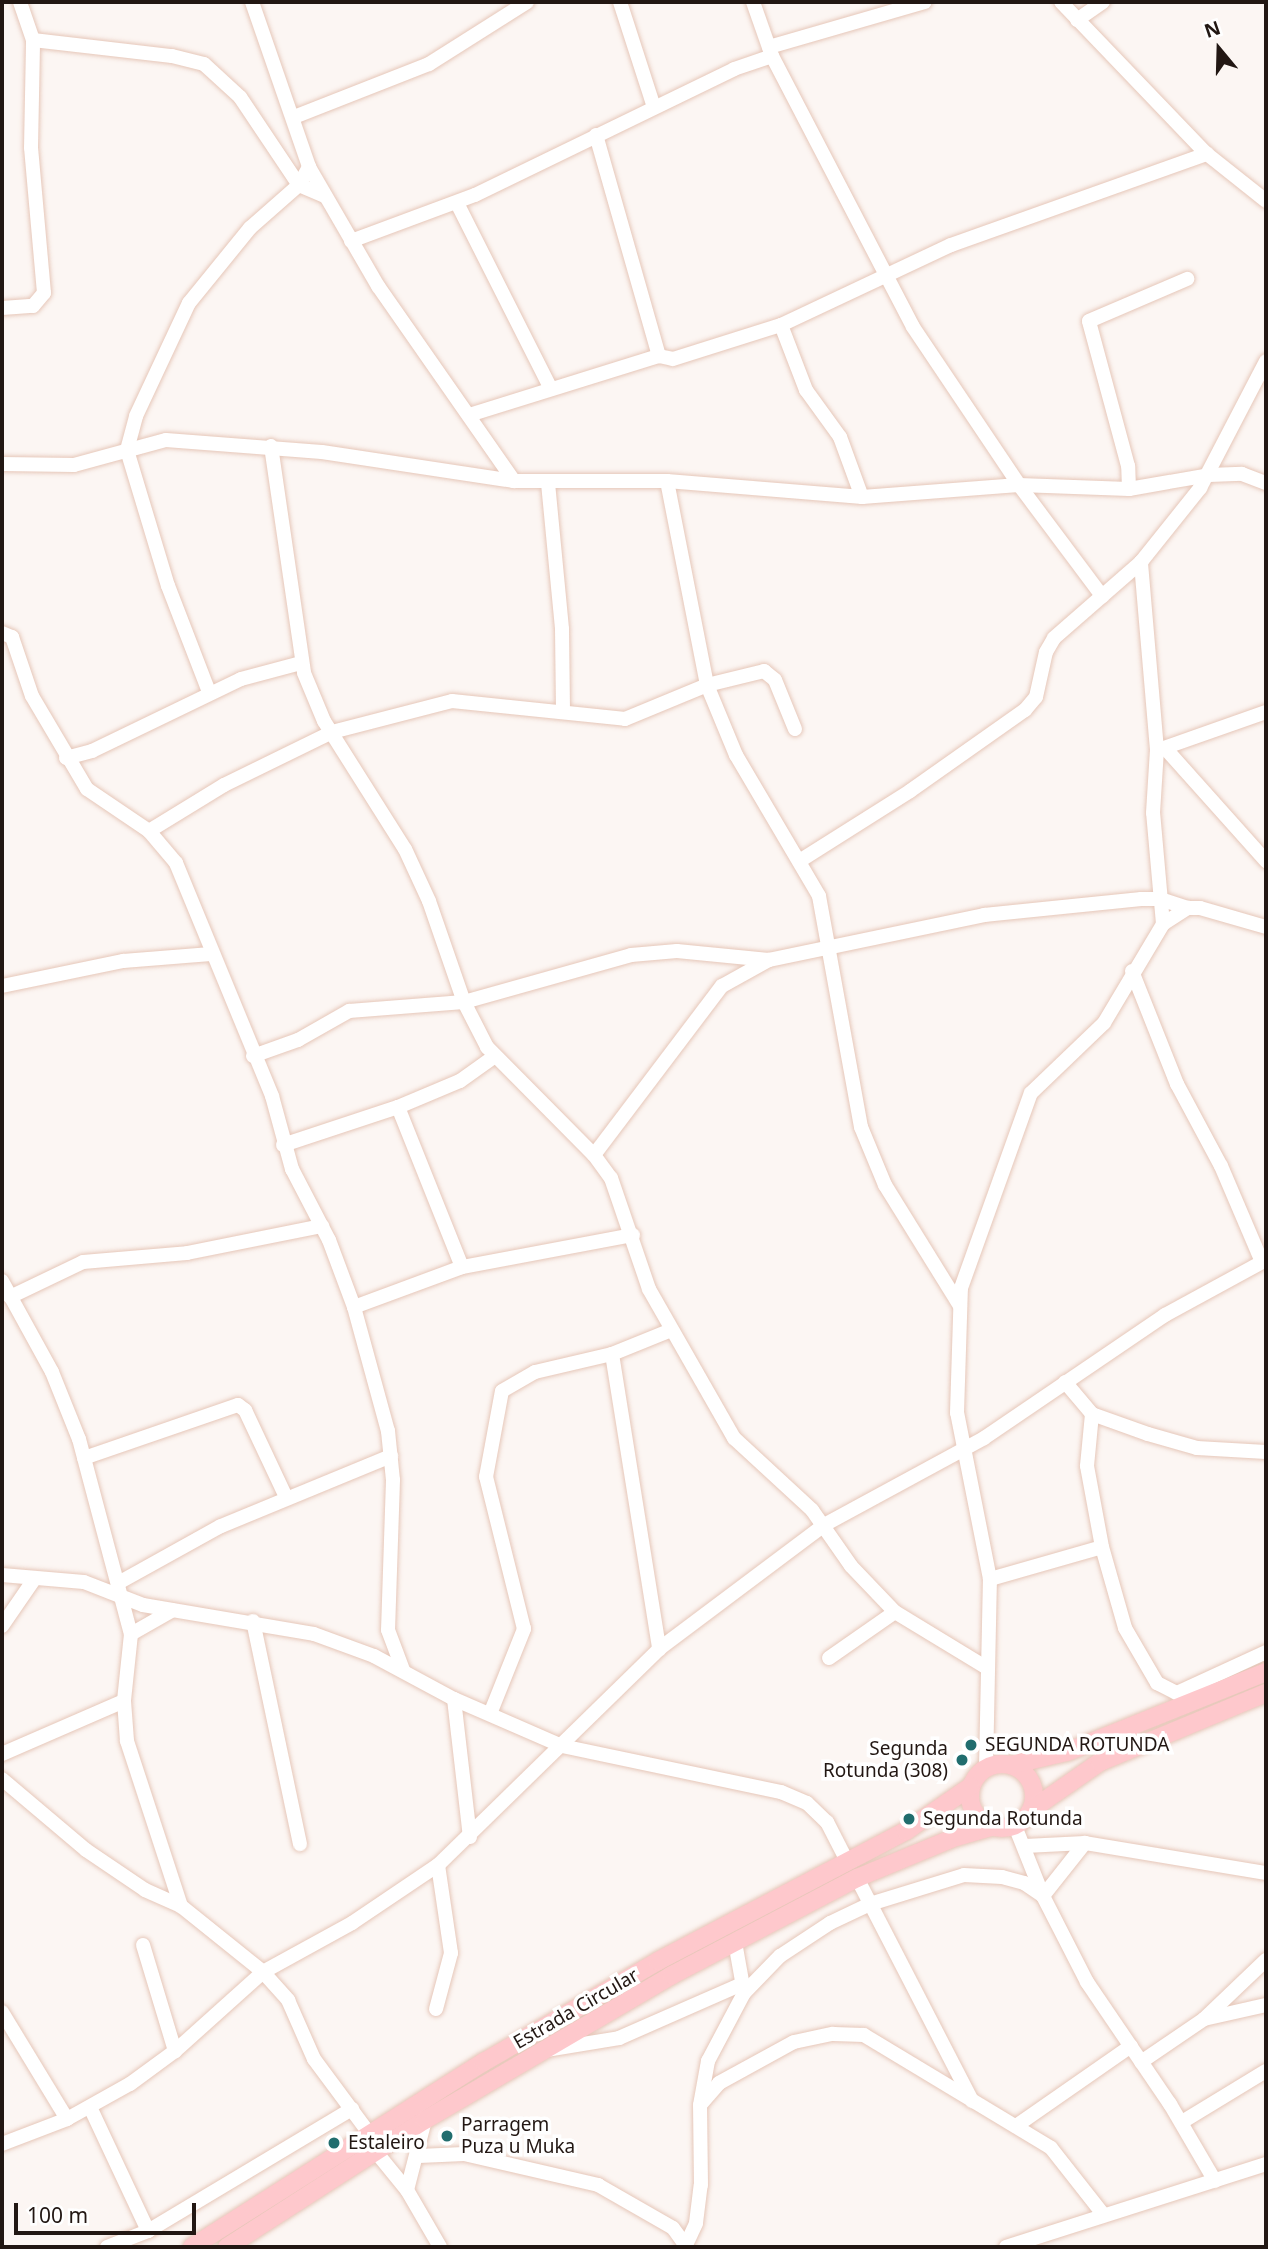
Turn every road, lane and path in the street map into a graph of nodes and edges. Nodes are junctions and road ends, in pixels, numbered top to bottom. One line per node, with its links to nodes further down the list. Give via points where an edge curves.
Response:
1 (20, 2): 10 (street)
2 (252, 2): 13 (street)
3 (527, 2): 13 (street, via 429,64)
4 (620, 2): 12 (street)
5 (753, 2): 11 (street)
6 (925, 2): 11 (street)
7 (1061, 2): 9 (street)
8 (1103, 2): 9 (street)
9 (1077, 20): 15 (street)
10 (33, 40): 17 (street, via 204,64 240,97); 24 (street, via 31,148 44,293 33,306)
11 (770, 51): 12 (street); 22 (street)
12 (654, 107): 14 (street)
13 (295, 117): 16 (street)
14 (596, 135): 20 (street); 26 (street)
15 (1207, 155): 19 (street); 22 (street, via 951,245)
16 (309, 167): 17 (street); 18 (street)
17 (299, 185): 18 (street); 31 (street, via 250,228 189,303 136,416)
18 (325, 196): 21 (street)
19 (1266, 201)
20 (457, 203): 21 (street); 28 (street)
21 (351, 241): 29 (street)
22 (884, 274): 25 (street); 38 (street, via 913,327)
23 (1187, 279): 39 (street, via 1089,321 1128,466)
24 (2, 308)
25 (780, 326): 26 (street, via 692,356); 40 (street, via 806,390 840,437)
26 (659, 356): 28 (street)
27 (1266, 361): 33 (street)
28 (551, 389): 29 (street)
29 (469, 415): 34 (street)
30 (271, 446): 31 (street, via 166,440); 34 (street); 44 (street)
31 (127, 450): 32 (street, via 74,465); 46 (street, via 168,586)
32 (2, 464)
33 (1209, 475): 37 (street, via 1242,474); 39 (street); 41 (street)
34 (514, 481): 36 (street)
35 (667, 481): 36 (street); 40 (street); 45 (street)
36 (548, 483): 47 (street, via 562,629)
37 (1266, 483)
38 (1019, 485): 39 (street); 40 (street); 42 (street)
39 (1129, 489)
40 (862, 497)
41 (1141, 562): 42 (street); 51 (street)
42 (1102, 596): 54 (street, via 1050,645 1036,697 1025,710 910,792)
43 (2, 633): 52 (street, via 12,637 32,696)
44 (301, 663): 46 (street); 50 (street)
45 (707, 685): 47 (street, via 636,718); 49 (street, via 770,673); 54 (street, via 736,755)
46 (209, 692): 52 (street, via 92,751)
47 (563, 712): 50 (street, via 452,701)
48 (1266, 712): 51 (street)
49 (795, 729)
50 (332, 732): 53 (street, via 236,778); 65 (street, via 405,849 429,901)
51 (1161, 749): 55 (street); 56 (street, via 1153,813)
52 (66, 758): 53 (street, via 87,789)
53 (149, 831): 61 (street, via 176,863)
54 (801, 860): 60 (street, via 819,896)
55 (1266, 861)
56 (1160, 899): 57 (street); 58 (street); 60 (street, via 984,915)
57 (1188, 908): 58 (street); 59 (street, via 1220,910)
58 (1163, 924): 63 (street)
59 (1266, 927)
60 (831, 949): 62 (street); 77 (street, via 835,1001 861,1127 885,1185)
61 (211, 954): 64 (street, via 123,961); 66 (street)
62 (769, 960): 65 (street, via 677,951 631,955); 70 (street, via 722,986)
63 (1132, 971): 73 (street, via 1177,1084 1222,1166); 77 (street, via 1104,1023 1031,1093 961,1288)
64 (2, 986)
65 (464, 1002): 66 (street, via 349,1011 298,1040); 67 (street)
66 (253, 1056): 69 (street, via 272,1096)
67 (495, 1056): 68 (street, via 460,1081); 70 (street)
68 (398, 1107): 69 (street); 74 (street)
69 (283, 1145): 71 (street)
70 (594, 1154): 72 (street, via 623,1203)
71 (322, 1226): 76 (street, via 187,1253 83,1262); 78 (street)
72 (633, 1235): 74 (street); 79 (street, via 649,1289)
73 (1264, 1261): 81 (street, via 1165,1315)
74 (462, 1267): 78 (street)
75 (2, 1281): 76 (street)
76 (10, 1297): 86 (street, via 52,1372)
77 (960, 1306): 83 (street, via 957,1413)
78 (354, 1307): 85 (street)
79 (671, 1330): 80 (street); 90 (street, via 734,1438)
80 (612, 1354): 102 (street); 112 (street, via 526,1376 508,1385 498,1402 486,1477 524,1629)
81 (1065, 1382): 82 (street); 83 (street)
82 (1093, 1415): 84 (street, via 1197,1448); 91 (street, via 1087,1466)
83 (962, 1450): 90 (street); 94 (street)
84 (1266, 1452)
85 (391, 1456): 87 (street); 88 (street)
86 (85, 1458): 89 (street, via 238,1405 245,1410); 95 (street)
87 (369, 1467): 88 (street); 89 (street)
88 (393, 1480): 100 (street)
89 (286, 1497): 95 (street, via 221,1526)
90 (824, 1525): 97 (street, via 851,1566); 102 (street)
91 (1102, 1547): 94 (street); 103 (street, via 1125,1628 1162,1690 1177,1693)
92 (2, 1575): 93 (street)
93 (35, 1578): 95 (street); 99 (street)
94 (990, 1579): 106 (street)
95 (121, 1589): 96 (street); 101 (street)
96 (173, 1610): 98 (street); 101 (street)
97 (895, 1612): 105 (street); 106 (street)
98 (253, 1621): 104 (street, via 313,1634); 124 (street)
99 (2, 1626)
100 (388, 1630): 104 (street); 107 (street)
101 (131, 1634): 111 (street)
102 (659, 1649): 113 (street)
103 (1266, 1651)
104 (374, 1656): 107 (street)
105 (829, 1658)
106 (987, 1668): 116 (street)
107 (402, 1670): 110 (street)
108 (1266, 1672): 115 (main road, via 1067,1752)
109 (1266, 1693): 119 (main road, via 1100,1762)
110 (454, 1699): 112 (street); 122 (street)
111 (124, 1701): 114 (street); 132 (street, via 127,1741)
112 (490, 1714): 113 (street)
113 (562, 1746): 122 (street); 126 (street, via 781,1792 807,1803 827,1822)
114 (2, 1754)
115 (1011, 1765): 116 (main road); 119 (main road, via 1029,1778)
116 (986, 1768): 118 (main road)
117 (2, 1779): 132 (street, via 112,1870)
118 (970, 1787): 121 (main road, via 973,1811); 126 (main road, Estrada Circular, via 906,1831)
119 (1031, 1810): 120 (main road)
120 (1015, 1826): 121 (main road); 125 (street)
121 (992, 1827): 129 (main road, Estrada Circular)
122 (470, 1837): 127 (street)
123 (1085, 1843): 125 (street); 128 (street); 130 (street)
124 (300, 1844)
125 (1025, 1846): 130 (street)
126 (847, 1861): 156 (main road, Estrada Circular, via 657,1961)
127 (438, 1865): 136 (street, via 352,1923); 139 (street, via 451,1941)
128 (1266, 1873)
129 (857, 1878): 131 (street); 133 (main road, Estrada Circular)
130 (1043, 1896): 131 (street, via 1024,1883 1002,1877 964,1875); 143 (street, via 1087,1982)
131 (870, 1904): 137 (street, via 790,1948); 148 (street)
132 (181, 1906): 136 (street)
133 (735, 1942): 137 (street); 144 (main road, Estrada Circular)
134 (143, 1945): 145 (street)
135 (1266, 1960): 141 (street)
136 (263, 1972): 145 (street); 151 (street, via 288,2000 314,2059)
137 (743, 1989): 144 (street, via 619,2038); 149 (street, via 708,2061)
138 (1266, 2005): 141 (street)
139 (436, 2008)
140 (2, 2012): 142 (street)
141 (1204, 2019): 146 (street)
142 (8, 2027): 152 (street)
143 (1131, 2046): 146 (street); 155 (street)
144 (545, 2050): 153 (main road, Estrada Circular)
145 (175, 2051): 150 (street)
146 (1142, 2062): 154 (street)
147 (1266, 2071): 154 (street)
148 (972, 2101): 149 (street, via 864,2035 833,2034 794,2042 756,2061 719,2083); 155 (street)
149 (700, 2105): 169 (street, via 701,2185 696,2222)
150 (90, 2107): 152 (street); 164 (street)
151 (352, 2109): 156 (street); 164 (street)
152 (68, 2119): 157 (street)
153 (425, 2120): 158 (main road, Estrada Circular); 159 (street)
154 (1182, 2122): 161 (street)
155 (1016, 2126): 163 (street, via 1067,2164)
156 (369, 2133): 166 (main road, Estrada Circular)
157 (2, 2144)
158 (376, 2152): 162 (street); 167 (main road, Estrada Circular)
159 (419, 2156): 162 (street); 169 (street, via 464,2154 598,2185 673,2228)
160 (1266, 2164): 161 (street)
161 (1214, 2181): 163 (street)
162 (407, 2190): 168 (street)
163 (1103, 2214): 170 (street)
164 (148, 2231): 165 (street)
165 (107, 2247)
166 (192, 2247)
167 (227, 2247)
168 (440, 2247)
169 (685, 2247)
170 (1006, 2247)

